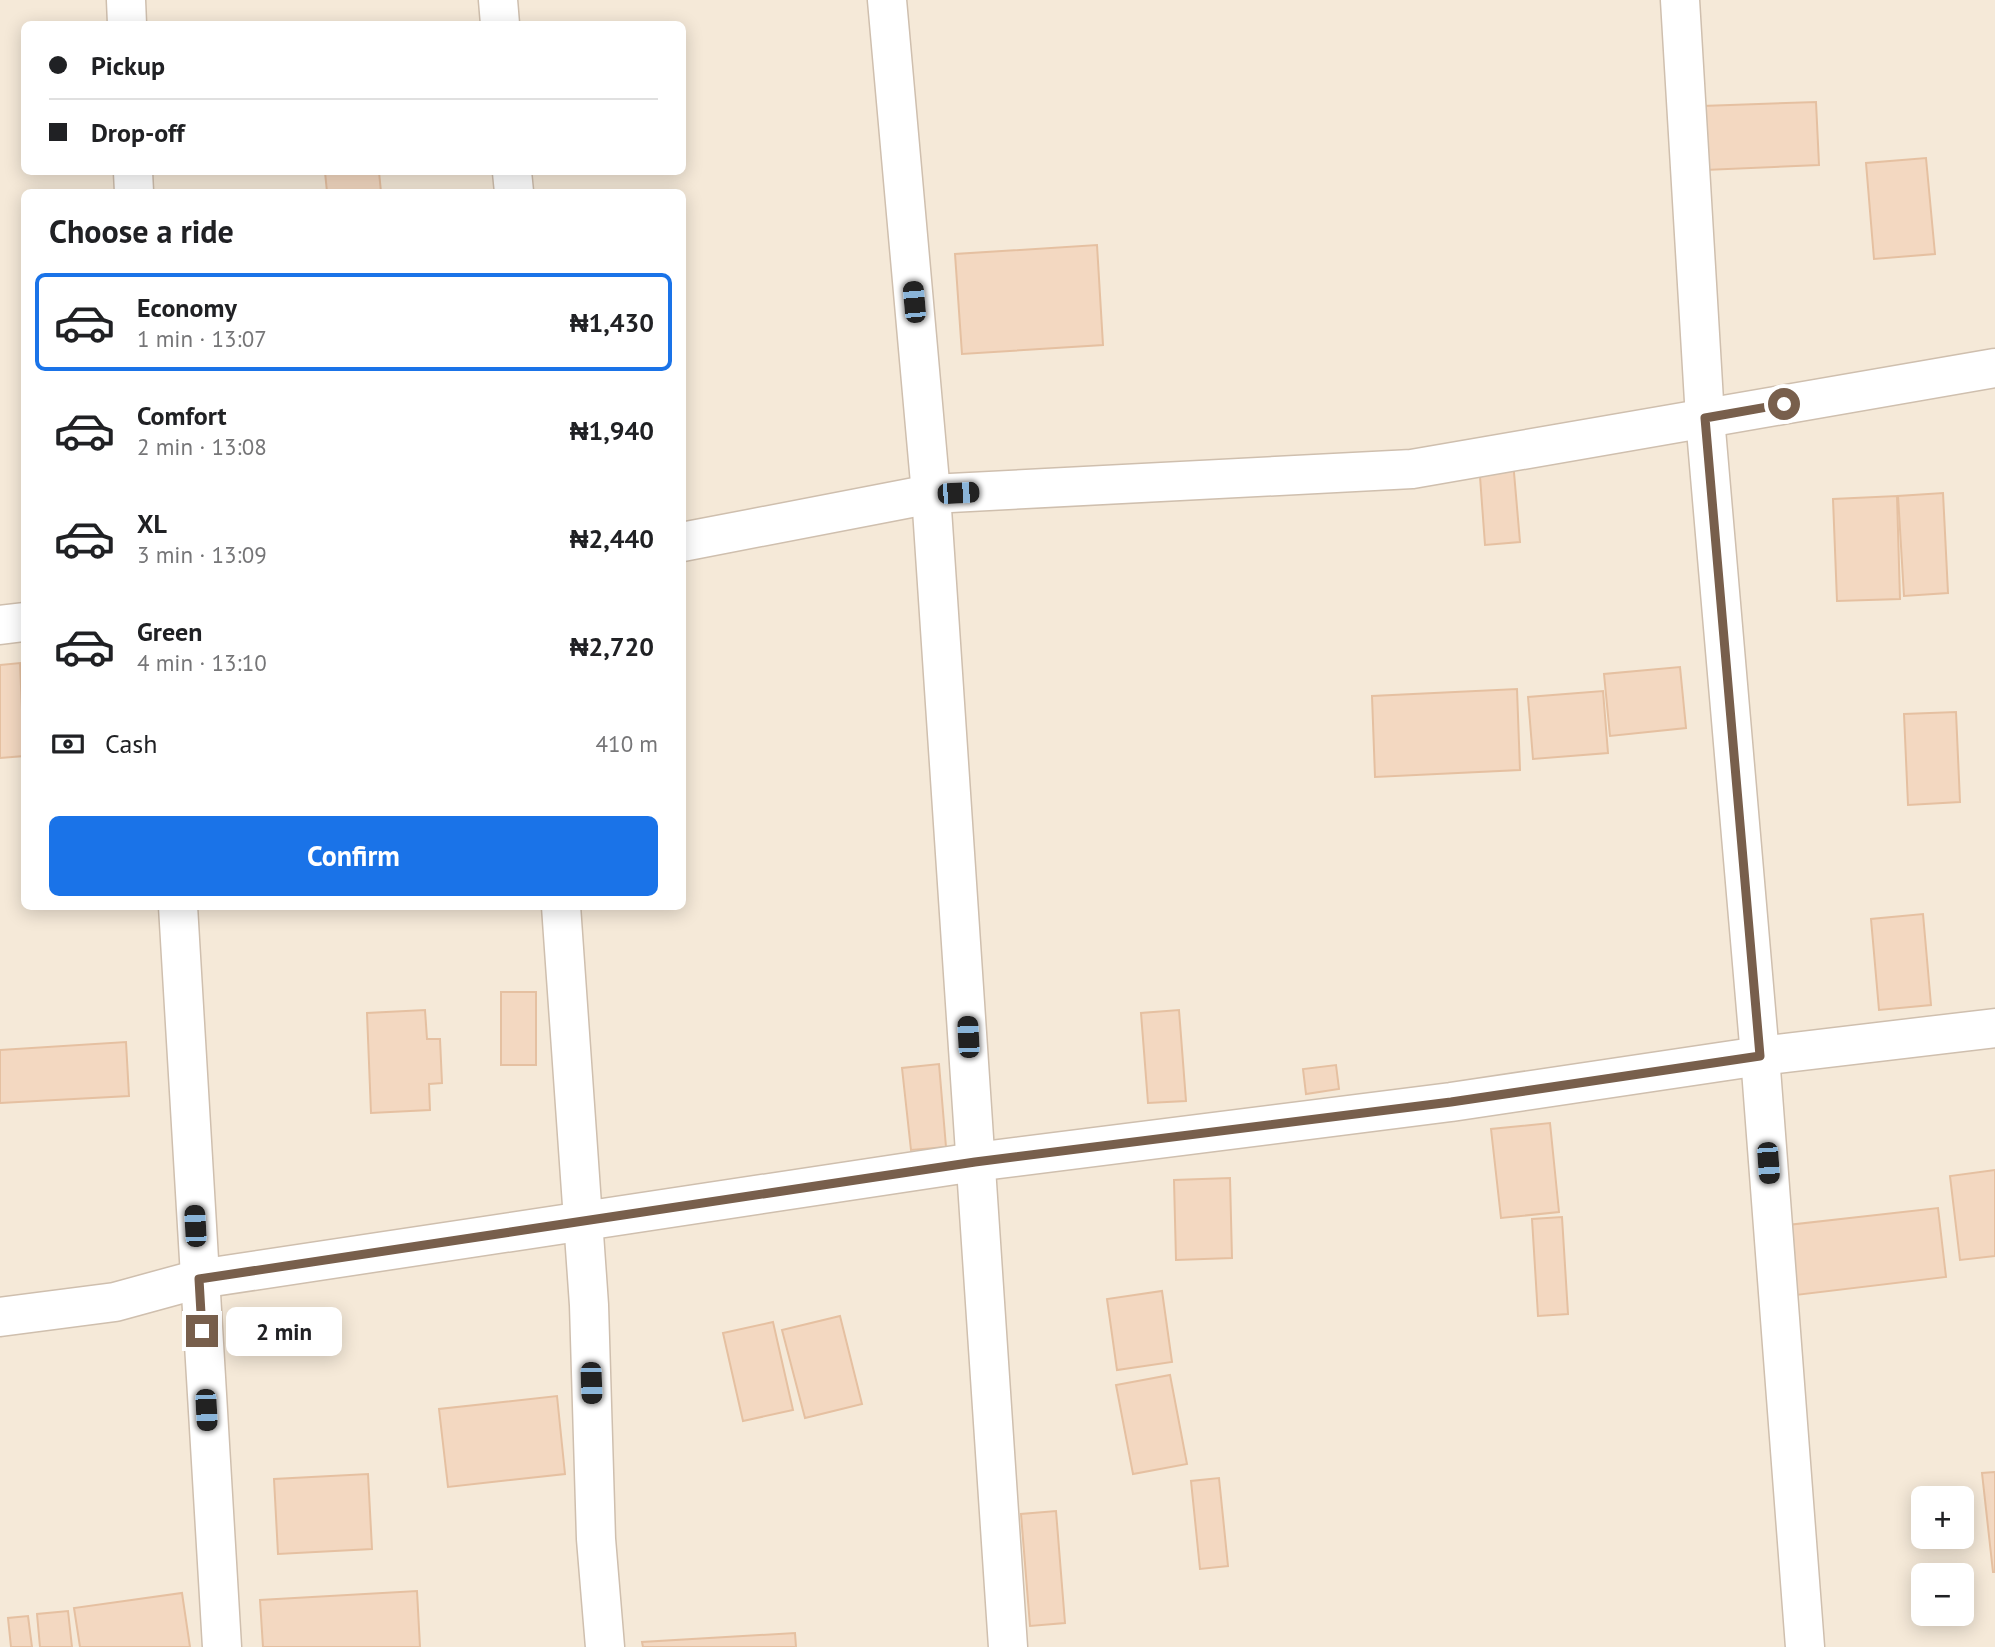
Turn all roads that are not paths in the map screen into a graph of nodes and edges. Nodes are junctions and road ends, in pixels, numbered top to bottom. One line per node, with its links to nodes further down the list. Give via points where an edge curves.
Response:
1 (126, 0): 5 (street)
2 (498, 0): 6 (street)
3 (887, 0): 9 (street)
4 (1680, 0): 8 (street)
5 (127, 21)
6 (500, 21)
7 (1995, 368): 8 (street)
8 (1705, 418): 9 (street, via 1412,469); 16 (street)
9 (931, 494): 10 (street); 17 (street)
10 (686, 541)
11 (21, 622): 12 (street)
12 (0, 625)
13 (178, 910): 19 (street)
14 (561, 910): 18 (street)
15 (1995, 1028): 16 (street)
16 (1760, 1056): 17 (street, via 1451,1102); 24 (street)
17 (975, 1162): 18 (street); 23 (street)
18 (582, 1220): 19 (street); 22 (street)
19 (199, 1279): 20 (street, via 116,1302); 21 (street)
20 (0, 1317)
21 (222, 1647)
22 (605, 1647)
23 (1008, 1647)
24 (1805, 1647)

